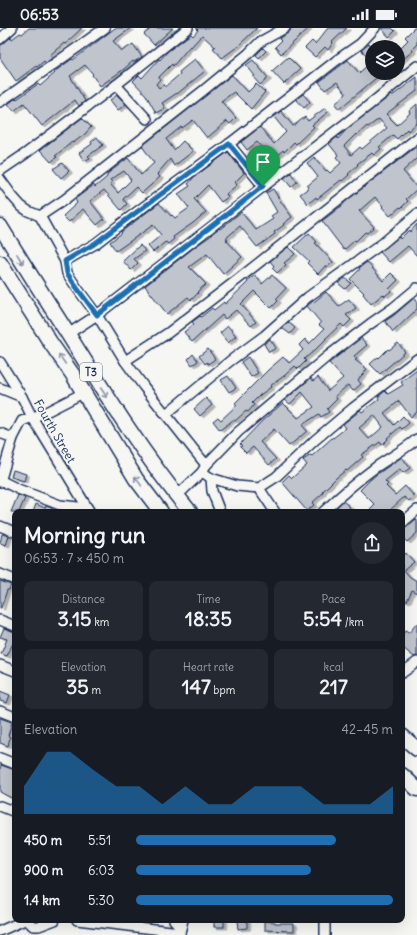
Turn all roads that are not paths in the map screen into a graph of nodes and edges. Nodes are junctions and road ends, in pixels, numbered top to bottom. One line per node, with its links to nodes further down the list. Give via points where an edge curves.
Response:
1 (12, 28): 6 (street)
2 (104, 28): 9 (street)
3 (188, 28): 8 (street)
4 (285, 28): 17 (street, via 260,42 204,90)
5 (375, 28): 12 (street, via 360,44)
6 (0, 39)
7 (417, 66): 15 (street)
8 (116, 85): 10 (street); 13 (street)
9 (0, 102)
10 (147, 119)
11 (417, 138): 25 (street, via 168,333)
12 (229, 144): 15 (street); 19 (street, via 94,244)
13 (0, 172)
14 (0, 179): 17 (street, via 21,206)
15 (263, 186): 22 (street)
16 (417, 214): 30 (street, via 383,243 308,298)
17 (40, 216): 19 (street)
18 (0, 226): 23 (highway, T3, one-way to 23)
19 (65, 261): 22 (street, via 67,273)
20 (0, 262): 28 (highway, T3, one-way to 20)
21 (417, 288): 35 (street, via 328,356 238,432)
22 (97, 315): 23 (street); 25 (street)
23 (68, 334): 39 (highway, T3, one-way to 39, via 135,439)
24 (417, 359): 38 (street, via 353,408 276,477)
25 (125, 361): 30 (street)
26 (0, 362): 29 (street, Fourth Street)
27 (0, 388): 29 (street)
28 (83, 393): 31 (street); 42 (highway, T3, one-way to 28, via 136,479)
29 (22, 397): 31 (street, Fourth Street)
30 (166, 414): 35 (street)
31 (32, 417): 33 (street, via 22,421); 41 (street, Fourth Street)
32 (0, 433): 33 (street)
33 (13, 438): 37 (street)
34 (417, 439): 46 (street, via 377,466)
35 (204, 469): 36 (street); 39 (street)
36 (211, 478): 38 (street, via 237,486); 44 (street, via 212,491)
37 (0, 481): 40 (street, via 60,505)
38 (259, 488): 45 (street)
39 (177, 496): 43 (highway, T3)
40 (85, 509)
41 (87, 509)
42 (159, 509)
43 (188, 509)
44 (219, 509)
45 (273, 509)
46 (326, 509)
47 (417, 510): 48 (street)
48 (405, 520)
49 (0, 526): 50 (street)
50 (12, 531)
51 (0, 574): 52 (street)
52 (12, 579)
53 (0, 620): 54 (street)
54 (12, 625)
55 (417, 662): 58 (street)
56 (0, 665): 57 (street)
57 (12, 670)
58 (405, 671)
59 (0, 711): 60 (street)
60 (12, 716)
61 (405, 739): 62 (highway)
62 (417, 749)
63 (0, 758): 64 (street)
64 (12, 763)
65 (405, 778): 66 (highway)
66 (417, 789)
67 (0, 806): 68 (street)
68 (12, 811)
69 (20, 923): 75 (street)
70 (29, 923): 71 (street, via 32,926 39,926)
71 (47, 923)
72 (112, 923): 74 (street)
73 (325, 923): 76 (street)
74 (181, 929)
75 (3, 932)
76 (325, 935)

